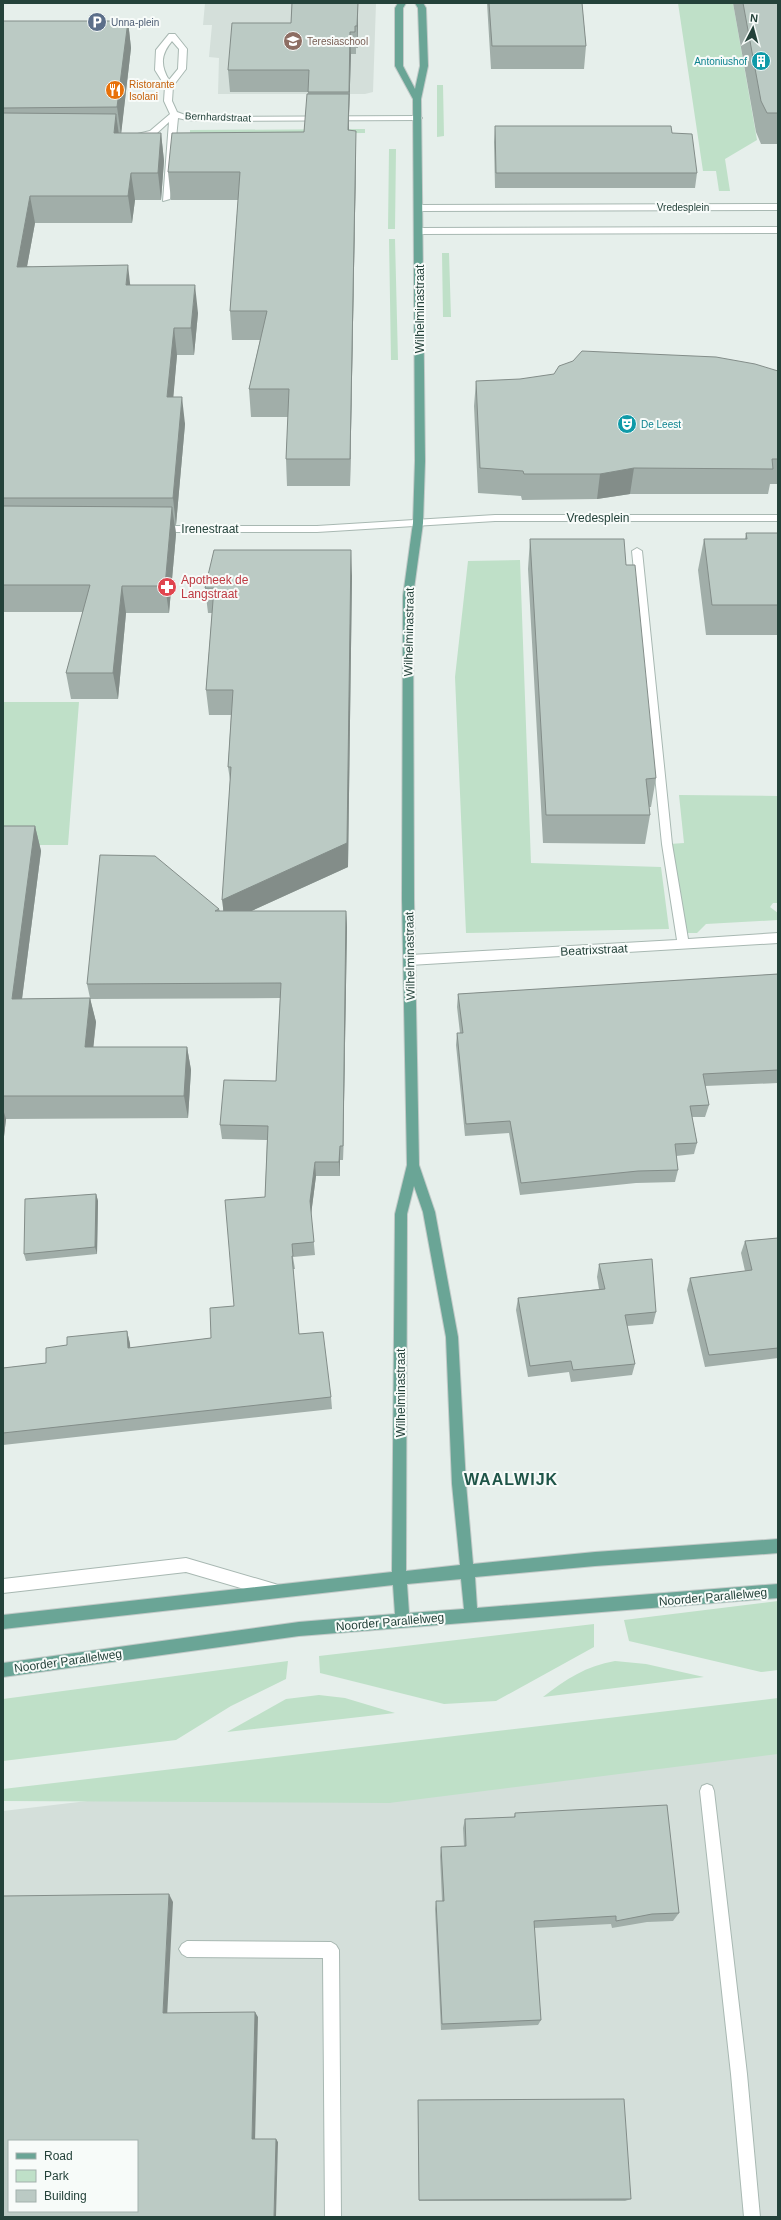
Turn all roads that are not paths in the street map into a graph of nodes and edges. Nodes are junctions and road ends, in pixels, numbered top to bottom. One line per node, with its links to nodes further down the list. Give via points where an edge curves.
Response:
1 (402, 3): 4 (main road, Wilhelminastraat, via 399,8 399,66)
2 (419, 3): 4 (main road, Wilhelminastraat, via 422,8 424,66)
3 (169, 86): 3 (street, via 182,69 183,49 172,36 160,50 159,70); 5 (street, via 168,101)
4 (417, 99): 6 (main road, Wilhelminastraat)
5 (174, 114): 6 (street, Bernhardstraat, via 187,118 212,119); 7 (street, Bernhardstraat, via 152,133); 8 (street)
6 (418, 118): 10 (main road, Wilhelminastraat)
7 (123, 138)
8 (166, 198)
9 (778, 207): 10 (street, Vredesplein)
10 (419, 208): 12 (main road, Wilhelminastraat)
11 (778, 230): 12 (street)
12 (419, 231): 14 (main road, Wilhelminastraat)
13 (778, 518): 14 (street, Vredesplein, via 496,518)
14 (418, 523): 15 (street, Irenestraat, via 317,529); 19 (main road, Wilhelminastraat, via 408,596)
15 (152, 529)
16 (637, 551): 18 (street, via 667,844)
17 (778, 938): 18 (street, Beatrixstraat)
18 (683, 944): 19 (street, Beatrixstraat)
19 (410, 960): 20 (main road, Wilhelminastraat)
20 (413, 1166): 22 (main road, Wilhelminastraat, via 429,1212 452,1336 459,1484); 23 (main road, Wilhelminastraat, via 400,1214)
21 (778, 1546): 22 (main road, via 595,1559)
22 (468, 1572): 23 (main road); 27 (main road, Wilhelminastraat)
23 (399, 1578): 26 (main road); 28 (main road, Wilhelminastraat)
24 (3, 1586): 26 (street, via 186,1565)
25 (778, 1591): 27 (main road, Noorder Parallelweg)
26 (277, 1592): 29 (main road)
27 (471, 1614): 28 (main road, Noorder Parallelweg)
28 (403, 1621): 30 (main road, Noorder Parallelweg, via 299,1629)
29 (3, 1622)
30 (3, 1670)
31 (707, 1790): 34 (street, via 739,2074)
32 (188, 1949): 33 (street, via 331,1950)
33 (333, 2217)
34 (752, 2217)

